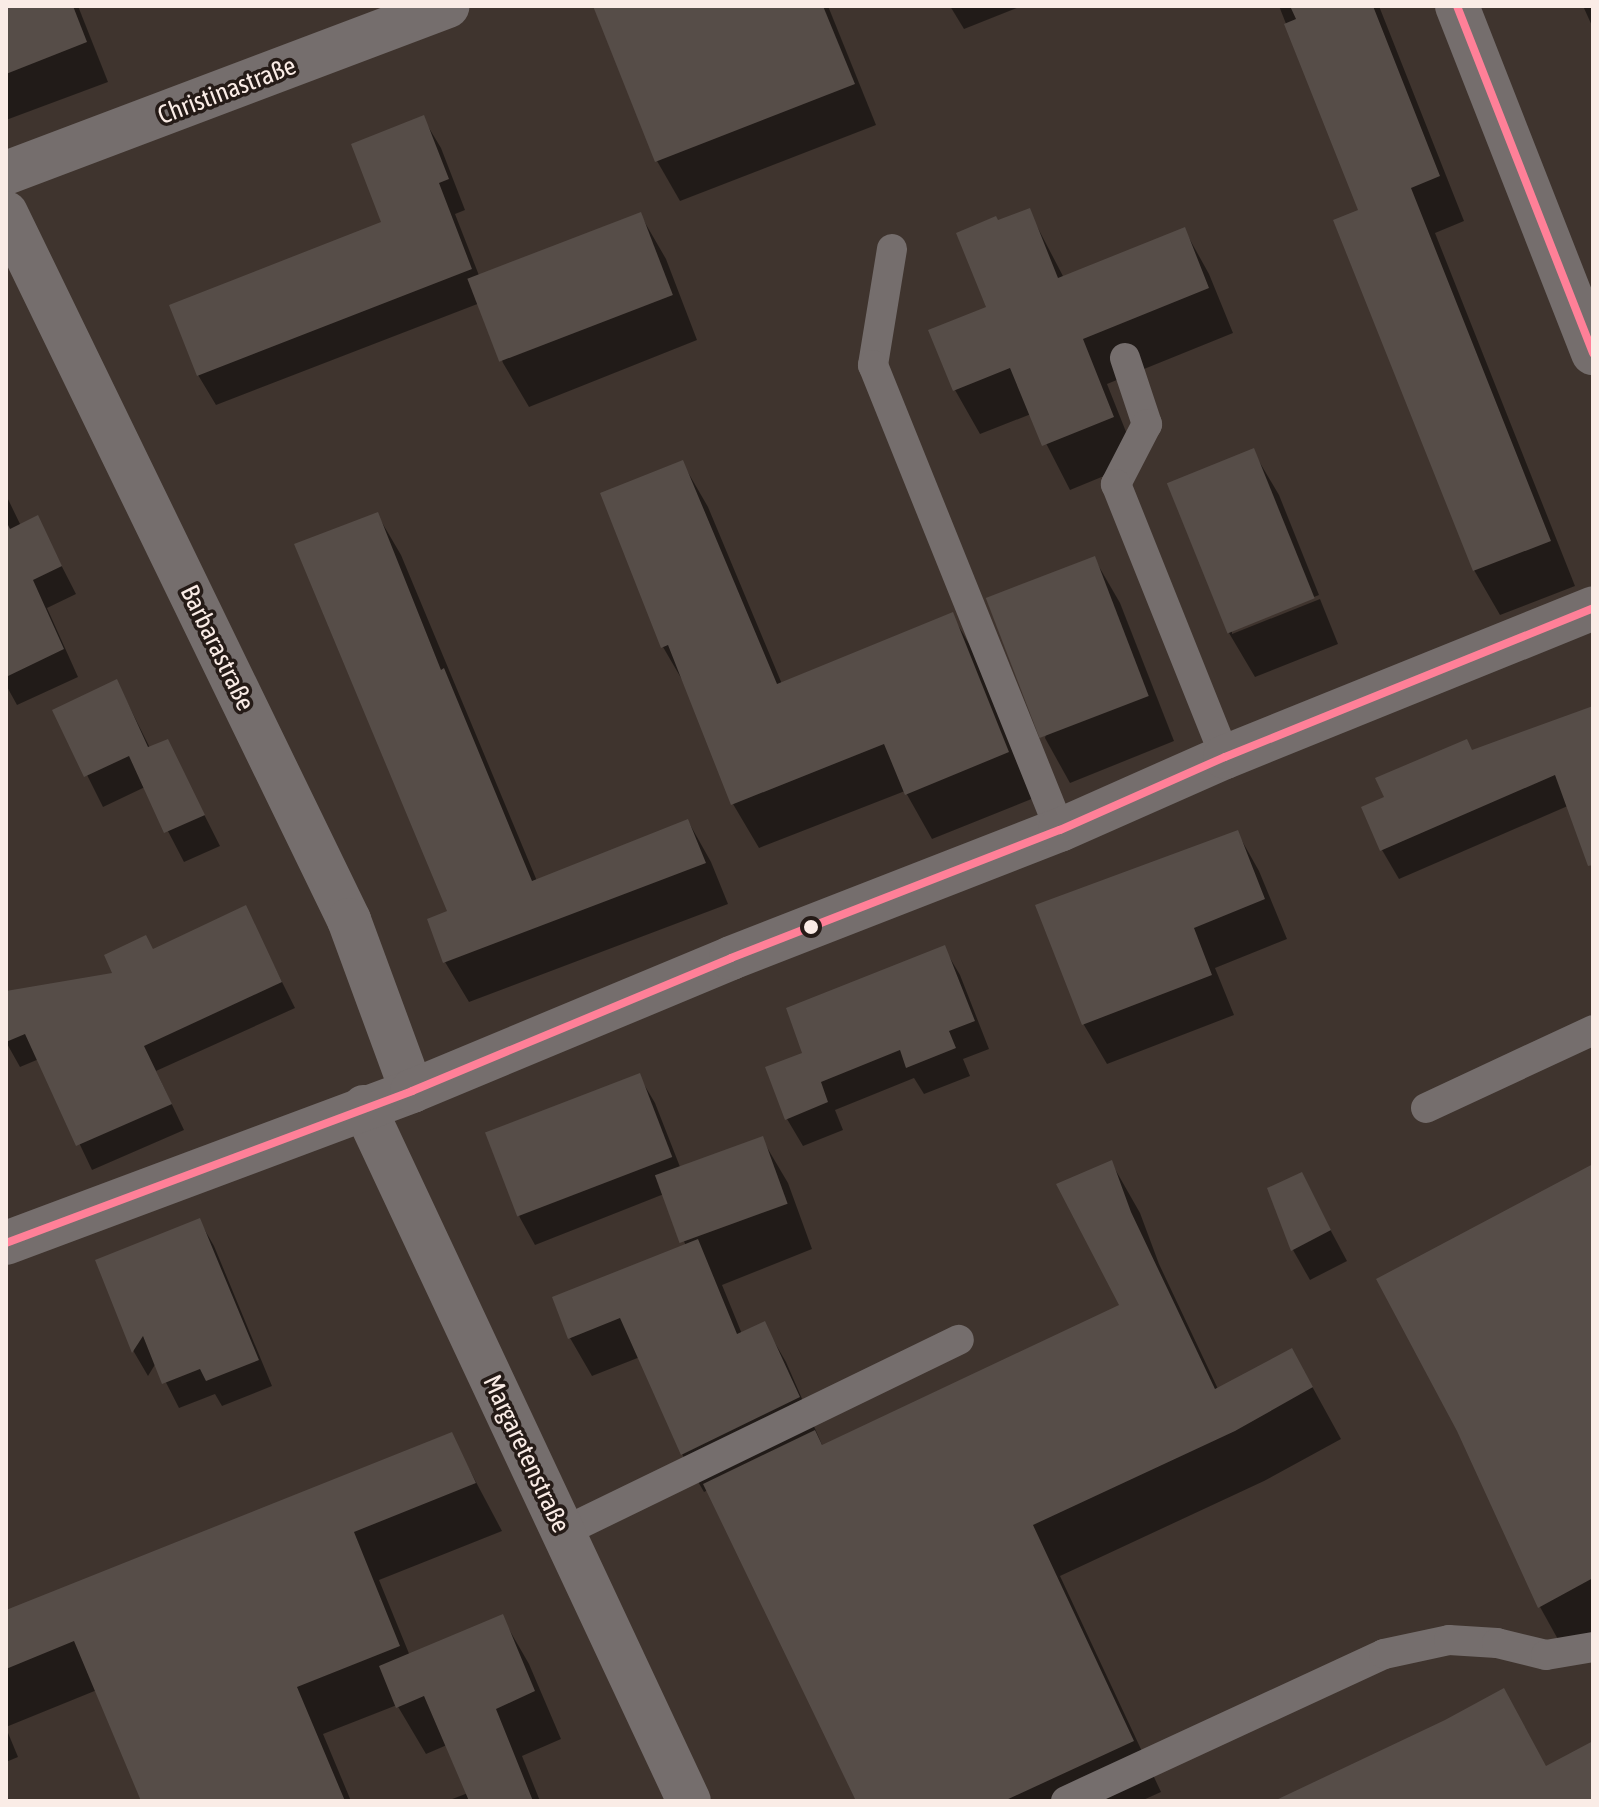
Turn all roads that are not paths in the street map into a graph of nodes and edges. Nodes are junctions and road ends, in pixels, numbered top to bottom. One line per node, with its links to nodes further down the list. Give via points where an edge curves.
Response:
1 (448, 6): 3 (street, Christinastraße)
2 (1457, 6): 6 (street)
3 (6, 173)
4 (6, 213): 12 (street, Barbarastraße, via 349,920)
5 (892, 249): 10 (lane, via 873,365)
6 (1593, 353)
7 (1125, 358): 9 (lane, via 1147,424 1116,484)
8 (1593, 608): 9 (street)
9 (1225, 757): 10 (street)
10 (1060, 830): 12 (street, via 731,958)
11 (1593, 1030): 14 (lane)
12 (412, 1091): 13 (street)
13 (364, 1107): 15 (street); 17 (street, Margaretenstraße)
14 (1426, 1108)
15 (6, 1243)
16 (959, 1340): 17 (lane)
17 (563, 1532): 19 (street, Margaretenstraße)
18 (1593, 1647): 20 (lane, via 1546,1655 1497,1643 1449,1640 1384,1654)
19 (689, 1801)
20 (1066, 1801)

